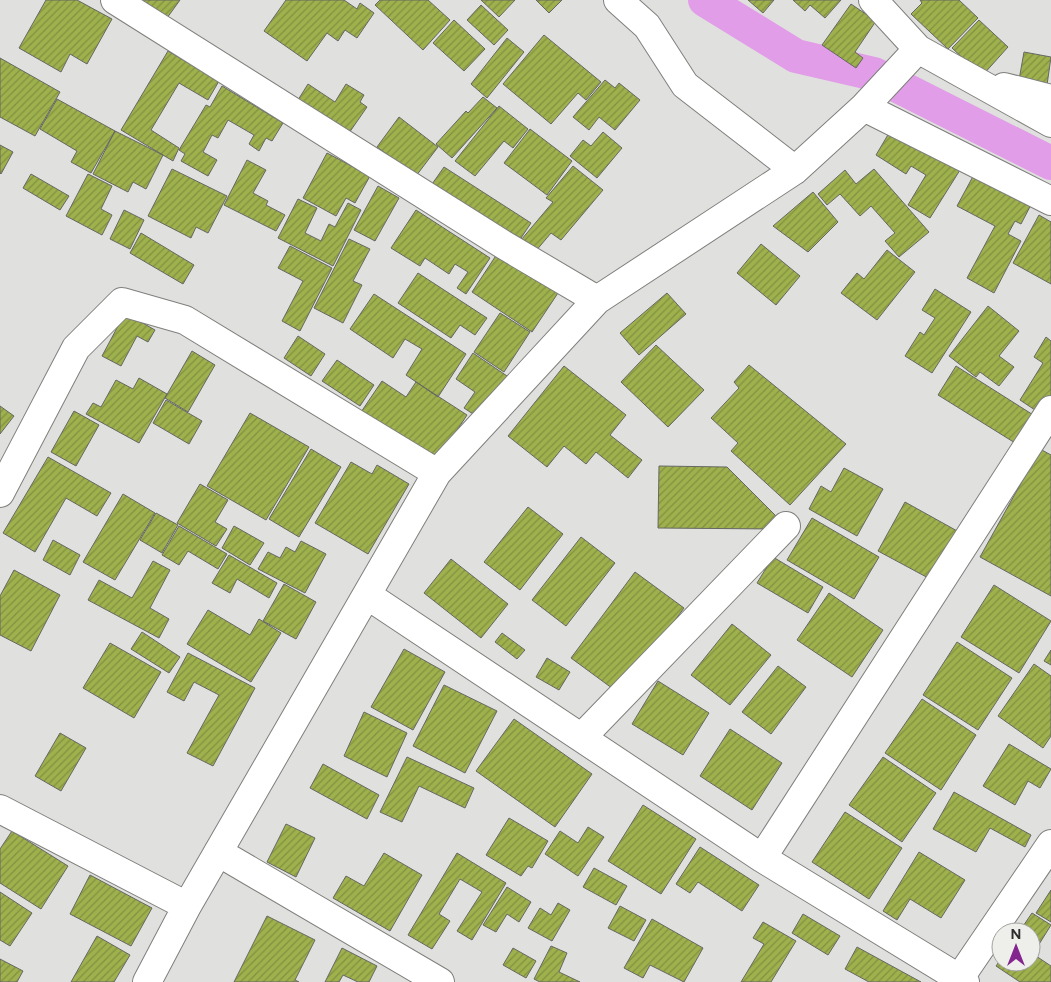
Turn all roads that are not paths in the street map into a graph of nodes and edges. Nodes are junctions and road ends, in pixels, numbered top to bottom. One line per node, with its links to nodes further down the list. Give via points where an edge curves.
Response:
1 (116, 0): 11 (street, via 495,239)
2 (618, 0): 9 (street, via 646,26 685,85)
3 (874, 0): 4 (street)
4 (918, 49): 5 (street); 7 (street)
5 (967, 78): 6 (street); 8 (street)
6 (1051, 99)
7 (864, 107): 9 (street); 10 (street)
8 (1051, 124)
9 (795, 170): 11 (street)
10 (1051, 201)
11 (598, 300): 13 (street)
12 (1051, 410): 21 (street)
13 (436, 473): 14 (street, via 185,320 122,302 76,348); 16 (street)
14 (0, 493)
15 (786, 526): 17 (street)
16 (367, 595): 17 (street); 20 (street)
17 (582, 737): 21 (street)
18 (0, 808): 22 (street)
19 (1051, 844): 23 (street)
20 (218, 852): 22 (street); 25 (street)
21 (762, 858): 23 (street)
22 (187, 906): 24 (street)
23 (962, 980)
24 (147, 982)
25 (440, 982)

